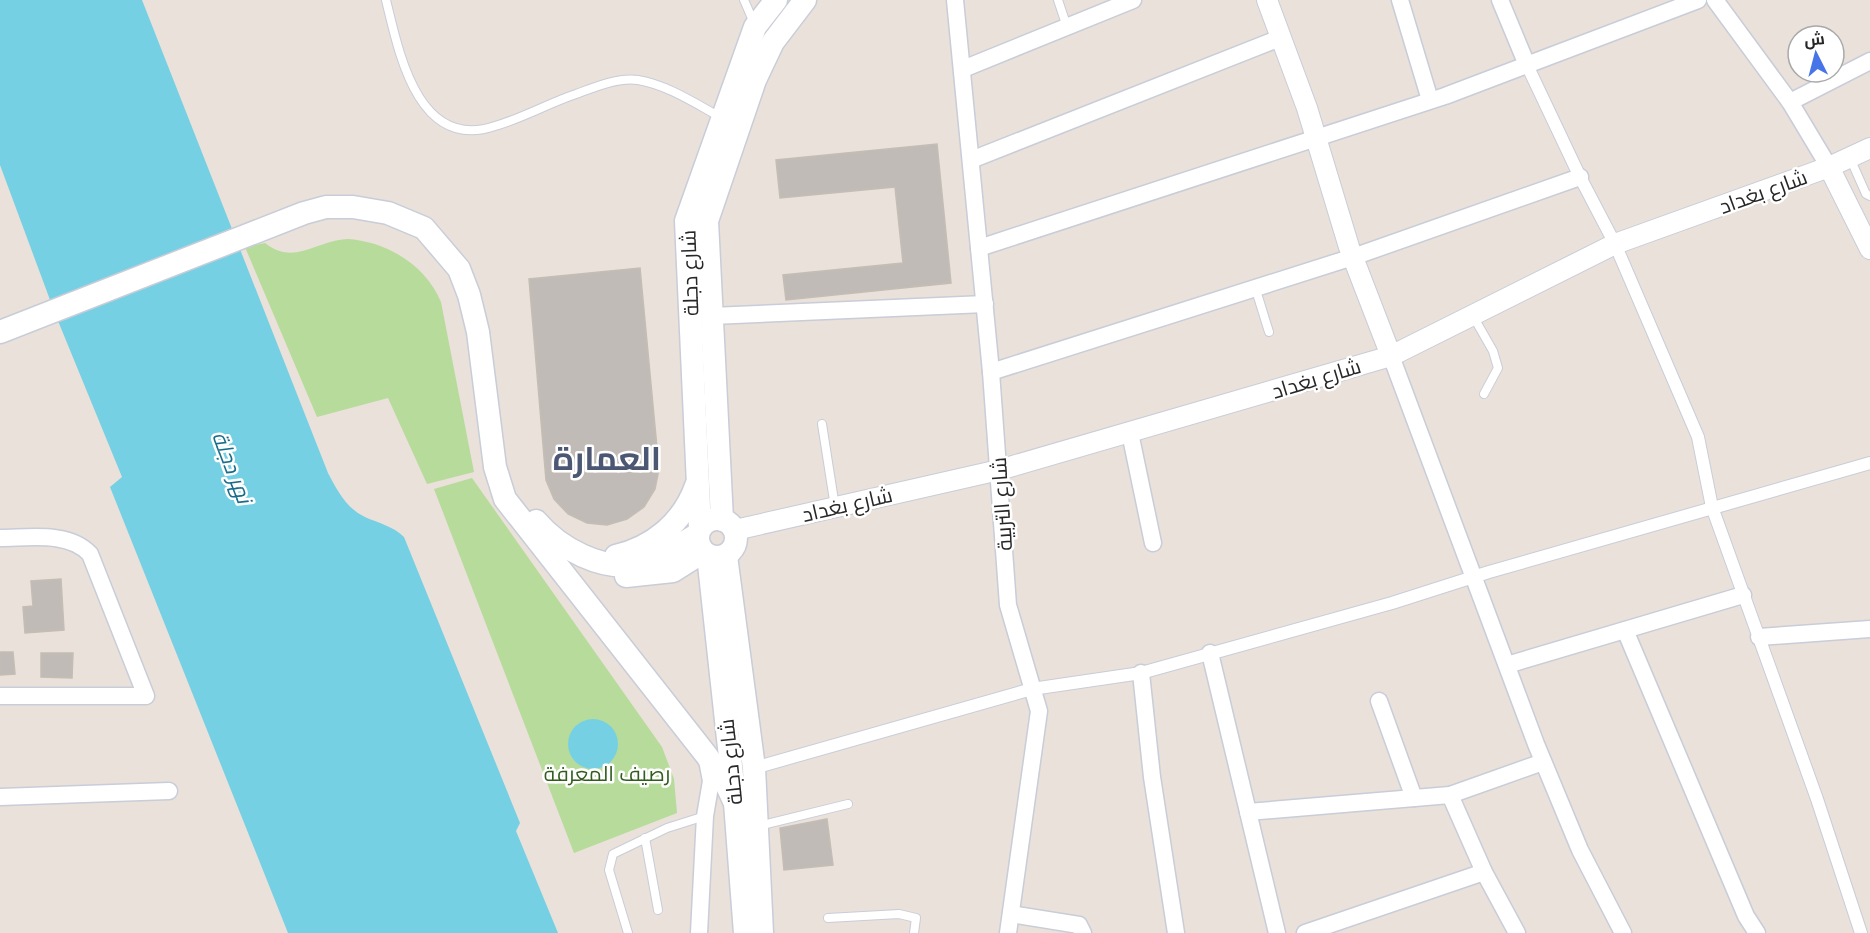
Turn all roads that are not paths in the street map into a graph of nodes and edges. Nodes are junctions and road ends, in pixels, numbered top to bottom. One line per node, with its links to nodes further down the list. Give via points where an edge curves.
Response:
1 (386, 0): 21 (lane, via 400,60 422,105 447,124 467,130 494,127 607,83 637,80 669,89)
2 (744, 0): 13 (lane)
3 (776, 0): 13 (main road, شارع دجلة)
4 (805, 0): 36 (main road, شارع دجلة, via 773,42 760,70 707,221)
5 (955, 0): 18 (street, شارع التربية)
6 (1058, 0): 14 (lane)
7 (1132, 0): 14 (street)
8 (1267, 0): 15 (street)
9 (1400, 0): 19 (street)
10 (1500, 0): 17 (street)
11 (1698, 0): 17 (street)
12 (1715, 0): 20 (street)
13 (755, 27): 21 (main road, شارع دجلة)
14 (1067, 27): 18 (street)
15 (1280, 38): 22 (street); 25 (street)
16 (1870, 61): 20 (street)
17 (1527, 65): 19 (street); 27 (street)
18 (963, 69): 25 (street, شارع التربية)
19 (1430, 100): 22 (street)
20 (1790, 102): 26 (street)
21 (722, 118): 47 (main road, شارع دجلة, via 686,222)
22 (1316, 137): 31 (street); 32 (street)
23 (1870, 148): 24 (street, شارع بغداد)
24 (1850, 158): 26 (street, شارع بغداد); 28 (lane)
25 (971, 160): 31 (street, شارع التربية)
26 (1829, 167): 29 (street); 30 (street, شارع بغداد)
27 (1580, 177): 30 (street); 32 (street)
28 (1870, 196)
29 (1868, 239)
30 (1615, 243): 35 (street, شارع بغداد); 49 (street, via 1698,437)
31 (979, 248): 34 (street, شارع التربية)
32 (1353, 257): 33 (street); 40 (street)
33 (1255, 287): 39 (lane); 41 (street)
34 (985, 304): 36 (street); 41 (street, شارع التربية)
35 (1473, 315): 40 (street, شارع بغداد); 42 (lane, via 1498,368)
36 (712, 316): 50 (main road, شارع دجلة)
37 (0, 325): 52 (main road, via 320,196 355,195 400,205 431,219 473,267 484,309 492,391 506,464 516,497)
38 (0, 332): 52 (main road, via 315,210 353,207 388,213 424,228 459,269 478,332 495,467 505,499)
39 (1269, 332)
40 (1391, 356): 44 (street, شارع بغداد); 56 (street)
41 (991, 372): 46 (street, شارع التربية)
42 (1484, 394)
43 (822, 424): 48 (lane)
44 (1130, 433): 46 (street, شارع بغداد); 53 (street)
45 (1870, 463): 49 (street)
46 (999, 470): 48 (street, شارع بغداد); 64 (street, شارع التربية, via 1008,605)
47 (697, 482): 54 (main road, شارع دجلة); 55 (main road, via 687,506 663,534 631,552)
48 (835, 507): 50 (street, شارع بغداد)
49 (1712, 507): 56 (street); 57 (street)
50 (728, 525): 54 (main road, via 710,520); 54 (main road, via 734,548)
51 (0, 538): 65 (street, via 69,540 86,549 146,696)
52 (544, 540): 54 (main road, via 566,561 628,576 673,571); 55 (main road); 67 (main road)
53 (1153, 543)
54 (707, 545): 55 (main road, via 642,564); 69 (main road, شارع دجلة); 74 (main road, شارع دجلة)
55 (598, 559)
56 (1475, 577): 61 (street); 62 (street)
57 (1743, 595): 59 (street); 60 (street)
58 (1870, 629): 60 (street)
59 (1625, 630): 62 (street); 96 (street, via 1746,916)
60 (1759, 637): 97 (street)
61 (1210, 653): 63 (street); 76 (street)
62 (1507, 665): 68 (street)
63 (1142, 673): 64 (street); 92 (street, via 1152,777)
64 (1032, 689): 69 (street); 82 (street, شارع التربية, via 1039,711)
65 (0, 696)
66 (1379, 701): 73 (street)
67 (707, 756): 74 (main road); 77 (street, via 711,781)
68 (1543, 762): 71 (street); 84 (street)
69 (754, 768): 78 (main road, شارع دجلة)
70 (169, 791): 72 (street)
71 (1450, 795): 73 (street); 80 (street)
72 (0, 797)
73 (1414, 798): 76 (street)
74 (735, 803): 87 (main road, شارع دجلة)
75 (848, 804): 78 (lane)
76 (1248, 812): 93 (street)
77 (705, 816): 79 (lane); 86 (street)
78 (757, 826): 88 (main road, شارع دجلة)
79 (645, 838): 81 (lane); 85 (lane, via 613,854 609,870)
80 (1484, 872): 94 (street); 95 (street)
81 (658, 910)
82 (1011, 914): 90 (street, شارع التربية); 91 (street, via 1079,925)
83 (828, 918): 89 (lane, via 898,914 916,918)
84 (1616, 931)
85 (628, 933)
86 (699, 933)
87 (745, 933)
88 (762, 933)
89 (914, 933)
90 (1008, 933)
91 (1083, 933)
92 (1176, 933)
93 (1277, 933)
94 (1305, 933)
95 (1517, 933)
96 (1757, 933)
97 (1861, 933)

